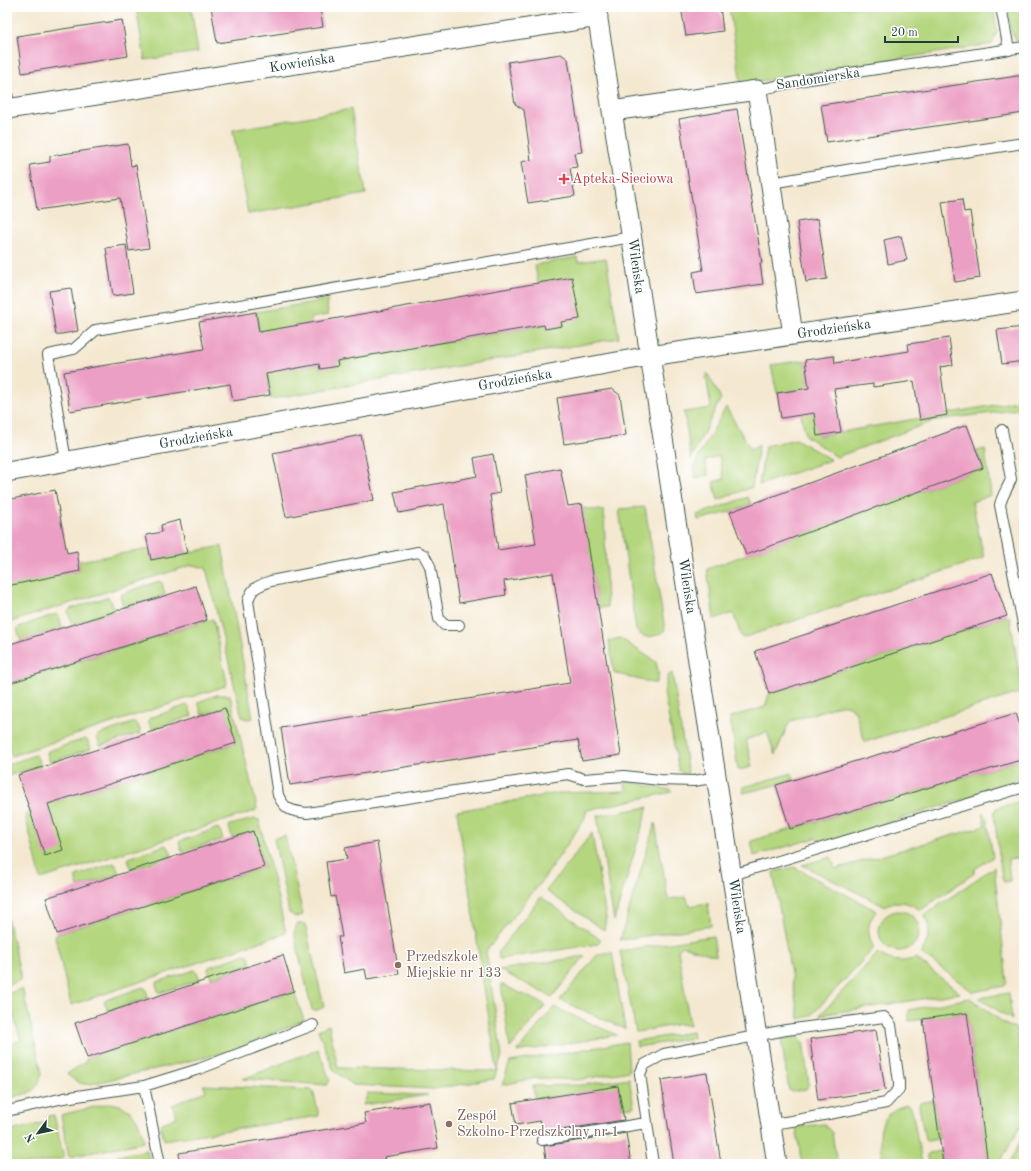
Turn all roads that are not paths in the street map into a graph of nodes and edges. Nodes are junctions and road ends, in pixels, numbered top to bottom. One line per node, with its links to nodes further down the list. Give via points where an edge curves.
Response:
1 (1001, 7): 4 (lane)
2 (597, 12): 6 (street, Kowieńska); 7 (street, Wileńska)
3 (1024, 47): 4 (lane, Sandomierska)
4 (1009, 50): 5 (lane, Sandomierska, via 810,79)
5 (757, 90): 7 (street, Sandomierska); 9 (street)
6 (8, 104)
7 (612, 110): 10 (street, Wileńska)
8 (1024, 144): 9 (lane)
9 (771, 183): 12 (street)
10 (632, 237): 13 (street, Wileńska); 15 (lane, via 96,330 74,349 48,355)
11 (1024, 301): 12 (street, Grodzieńska)
12 (793, 335): 13 (street, Grodzieńska)
13 (650, 356): 15 (street, Grodzieńska); 19 (street, Wileńska)
14 (1002, 430): 18 (lane, via 1011,479 1000,505)
15 (66, 461): 16 (street, Grodzieńska)
16 (7, 472)
17 (459, 625): 19 (lane, via 444,625 439,620 430,566 424,555 418,552 271,581 255,587 248,601 278,795 282,804 296,812 307,813 568,774 584,779 624,776 694,781)
18 (1024, 629)
19 (717, 777): 21 (street, Wileńska)
20 (1024, 787): 21 (lane)
21 (732, 875): 23 (street, Wileńska)
22 (313, 1025): 24 (lane, via 199,1069)
23 (757, 1036): 26 (lane, via 664,1054 644,1065 640,1074); 27 (street, Wileńska); 27 (lane, via 884,1017 891,1025 899,1089 886,1103)
24 (144, 1086): 25 (lane, via 64,1098); 29 (lane)
25 (7, 1111)
26 (646, 1123): 28 (lane); 30 (lane)
27 (771, 1124): 31 (street, Wileńska)
28 (542, 1140)
29 (160, 1164)
30 (653, 1164)
31 (777, 1164)

